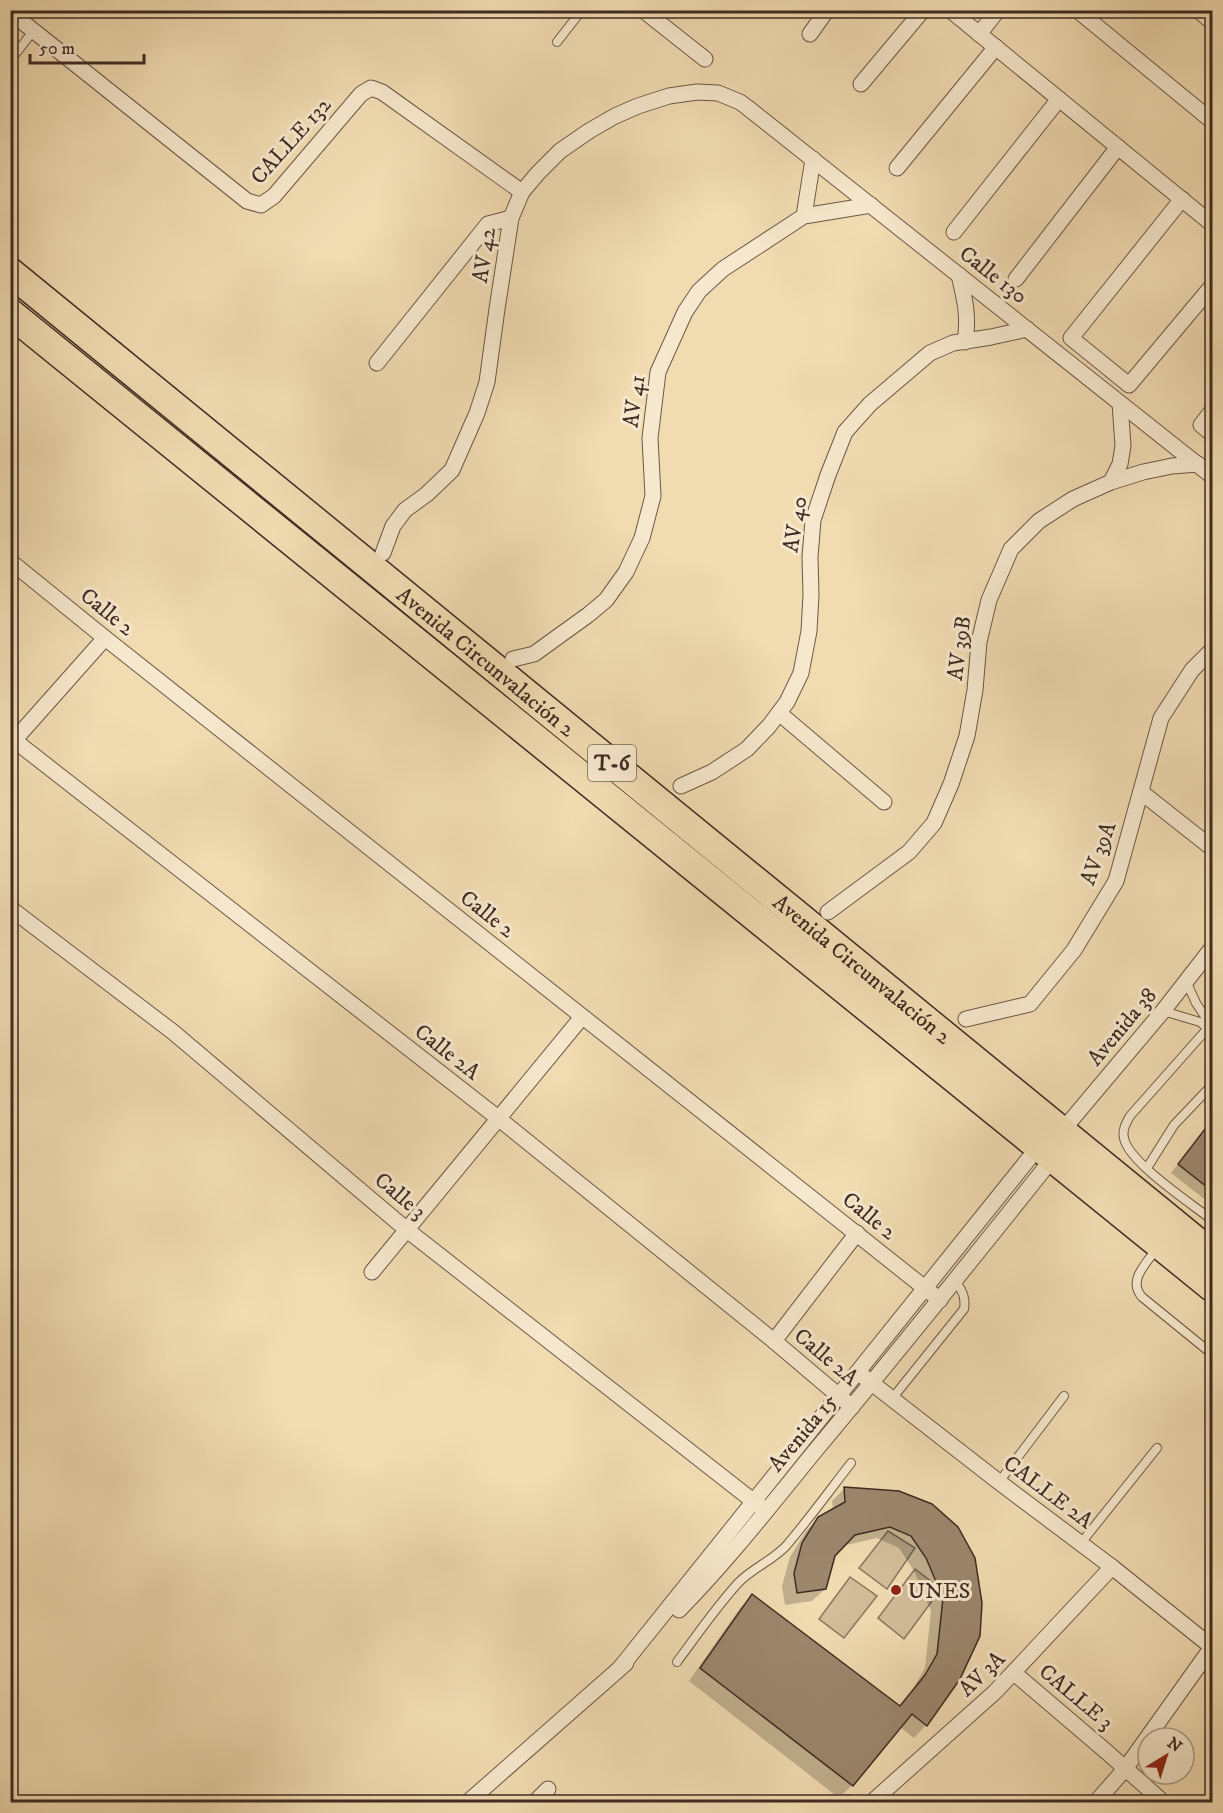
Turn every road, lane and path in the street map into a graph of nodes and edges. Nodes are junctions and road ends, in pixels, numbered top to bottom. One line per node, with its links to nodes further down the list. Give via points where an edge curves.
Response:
1 (582, 10): 14 (lane)
2 (643, 10): 16 (street)
3 (827, 10): 12 (street)
4 (923, 10): 18 (street)
5 (950, 10): 13 (street)
6 (998, 10): 13 (street)
7 (1077, 10): 21 (street)
8 (1198, 10): 10 (street)
9 (10, 12): 11 (street, CALLE 132)
10 (1212, 22)
11 (34, 30): 17 (lane); 25 (street, CALLE 132, via 247,201 261,205 274,196 361,93 371,88)
12 (810, 34)
13 (980, 34): 15 (street)
14 (557, 42)
15 (996, 47): 19 (street); 24 (street)
16 (705, 59)
17 (10, 61)
18 (861, 84)
19 (1059, 99): 22 (street); 31 (street)
20 (748, 108): 23 (street, Calle 130); 25 (street, AV 42, via 718,93 697,92 638,106 589,131 561,151)
21 (1212, 121)
22 (1118, 147): 26 (street); 34 (street)
23 (813, 159): 27 (street, Calle 130); 28 (street)
24 (897, 168)
25 (522, 192): 29 (street, AV 42)
26 (1182, 199): 30 (street); 35 (street, via 1071,338 1129,386)
27 (871, 205): 28 (street, AV 41); 33 (street, Calle 130)
28 (804, 216): 50 (street, AV 41, via 723,269 684,312 658,372 650,438 653,496 642,538 626,572 606,600 534,654)
29 (512, 218): 39 (street, via 488,224); 46 (street, AV 42, via 487,382 477,413 452,470 405,510 393,526)
30 (1212, 224)
31 (954, 232)
32 (10, 272): 67 (highway, Avenida Circunvalación 2 / T-6)
33 (958, 275): 37 (street, Calle 130); 38 (street, via 968,324)
34 (1016, 279)
35 (1212, 286)
36 (10, 313): 67 (highway, Avenida Circunvalación 2 / T-6)
37 (1027, 329): 38 (street, AV 40); 40 (street, Calle 130)
38 (965, 342): 51 (street, AV 40, via 930,353 870,404 845,432 813,520 809,631 801,673)
39 (377, 363)
40 (1120, 403): 43 (street, Calle 130); 45 (street, via 1123,446)
41 (1212, 411): 42 (street, via 1202,425)
42 (1212, 434)
43 (1198, 464): 44 (street, Calle 130); 45 (street, AV 39B, via 1143,472)
44 (1212, 476)
45 (1111, 482): 58 (street, AV 39B, via 1073,499 1039,521 1011,549 989,600 979,642 967,736 934,824 909,852)
46 (383, 553)
47 (10, 561): 48 (street, Calle 2)
48 (105, 638): 52 (street); 62 (street, Calle 2)
49 (1212, 650): 54 (street, AV 39A, via 1192,670 1161,718)
50 (513, 659)
51 (779, 713): 53 (street, AV 40, via 747,749); 55 (street)
52 (12, 741): 66 (street, Calle 2A)
53 (681, 786)
54 (1141, 792): 56 (street); 63 (street, AV 39A, via 1116,881 1074,950 1030,1004)
55 (884, 802)
56 (1212, 848)
57 (10, 908): 70 (street, Calle 3, via 173,1032)
58 (828, 912)
59 (1212, 948): 60 (street, Avenida 38)
60 (1186, 981): 61 (street, Avenida 38); 64 (lane)
61 (1163, 1011): 64 (lane, via 1200,1022); 67 (street, Avenida 38)
62 (582, 1017): 66 (street); 71 (street, Calle 2)
63 (966, 1019)
64 (1210, 1030): 68 (lane, via 1124,1127 1129,1149)
65 (1212, 1085): 68 (lane, via 1174,1125)
66 (498, 1118): 70 (street); 79 (street, Calle 2A)
67 (1051, 1145): 72 (highway, Avenida Circunvalación 2 / T-6); 73 (highway, Avenida Circunvalación 2 / T-6); 75 (street, Avenida 15); 77 (street, Avenida 15)
68 (1147, 1168): 69 (lane)
69 (1212, 1220)
70 (407, 1230): 74 (street); 90 (street, Calle 3)
71 (857, 1233): 77 (street, Calle 2); 79 (street)
72 (1159, 1244): 76 (highway, Avenida Circunvalación 2 / T-6); 80 (lane, via 1136,1280 1136,1290)
73 (1212, 1254)
74 (372, 1272)
75 (956, 1281): 78 (street, Avenida 15); 85 (lane, via 966,1299 964,1308)
76 (1212, 1287)
77 (926, 1288): 78 (street, Calle 2); 81 (street, Avenida 15)
78 (940, 1300): 82 (street, Avenida 15)
79 (774, 1341): 83 (street, Calle 2A)
80 (1212, 1354)
81 (858, 1372): 82 (street, CALLE 2A); 83 (street, Avenida 15)
82 (872, 1383): 85 (street, CALLE 2A); 86 (street, Avenida 15)
83 (839, 1396): 86 (street, Calle 2A); 90 (street, Avenida 15)
84 (1064, 1396): 89 (lane)
85 (891, 1400): 89 (street, CALLE 2A)
86 (852, 1407): 90 (street, Avenida 15)
87 (1157, 1448): 91 (lane)
88 (851, 1463): 94 (lane, via 785,1547 740,1581)
89 (999, 1482): 91 (street, CALLE 2A)
90 (760, 1507): 98 (street, Avenida 15, via 620,1668)
91 (1081, 1543): 92 (street, CALLE 2A)
92 (1112, 1567): 93 (street, CALLE 2A); 95 (street, AV 3A)
93 (1212, 1647): 96 (street)
94 (677, 1662)
95 (1014, 1673): 96 (street, CALLE 3); 100 (street, AV 3A)
96 (1125, 1769): 101 (street); 102 (street, CALLE 3)
97 (548, 1789): 99 (street)
98 (468, 1803)
99 (536, 1803)
100 (872, 1803)
101 (1096, 1803)
102 (1163, 1803)

